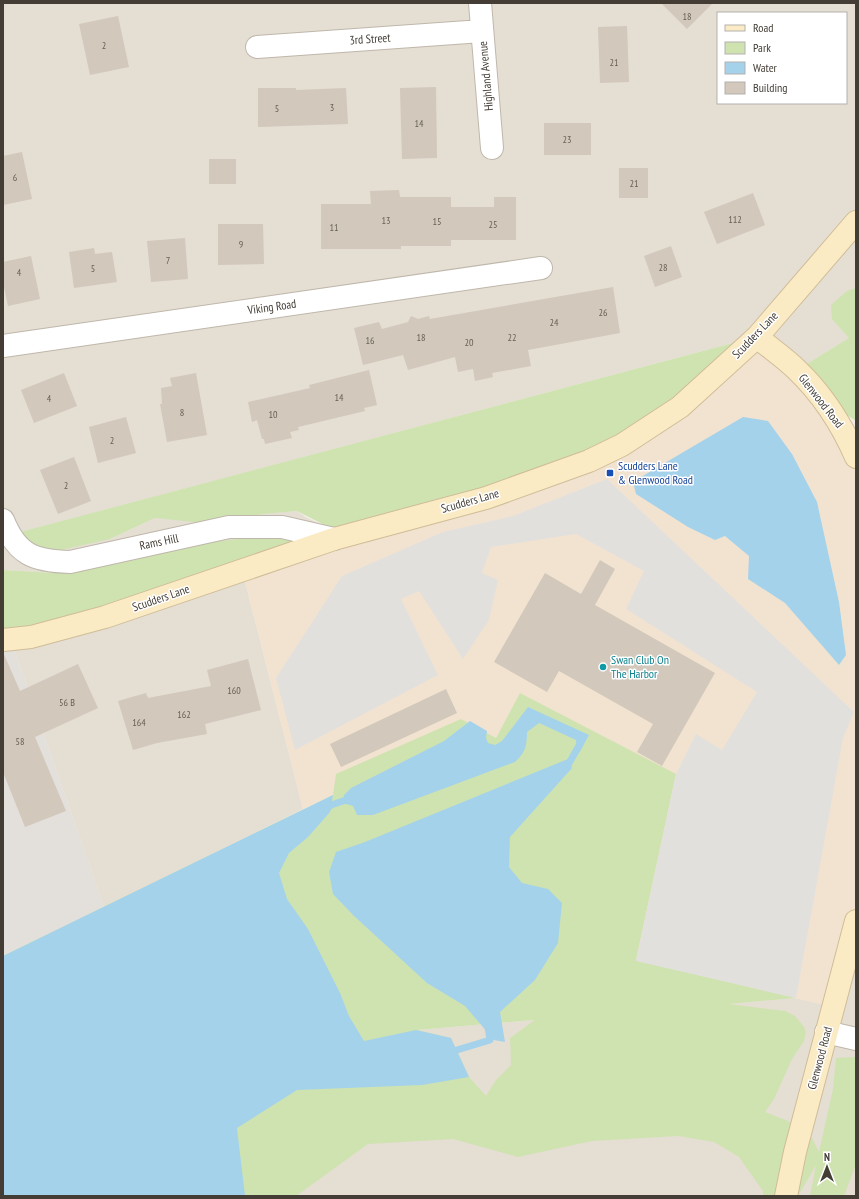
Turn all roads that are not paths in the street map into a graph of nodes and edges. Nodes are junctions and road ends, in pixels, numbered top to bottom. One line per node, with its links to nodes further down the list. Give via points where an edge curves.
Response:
1 (480, 3): 2 (street, Highland Avenue)
2 (482, 31): 3 (street, 3rd Street); 4 (street, Highland Avenue)
3 (257, 47)
4 (492, 148)
5 (856, 222): 7 (main road, Scudders Lane)
6 (541, 268): 8 (street, Viking Road)
7 (757, 337): 9 (main road, Glenwood Road, via 797,370 822,398 845,431); 11 (main road, Scudders Lane, via 680,407 622,445 589,461 486,498)
8 (3, 346)
9 (856, 457)
10 (3, 520): 11 (street, Rams Hill, via 9,535 28,555 55,562 70,562 230,527 282,526)
11 (334, 539): 12 (main road, Scudders Lane, via 105,617 31,637)
12 (3, 640)
13 (856, 920): 14 (main road, Glenwood Road)
14 (826, 1032): 15 (street); 16 (main road, Glenwood Road)
15 (856, 1039)
16 (786, 1196)

